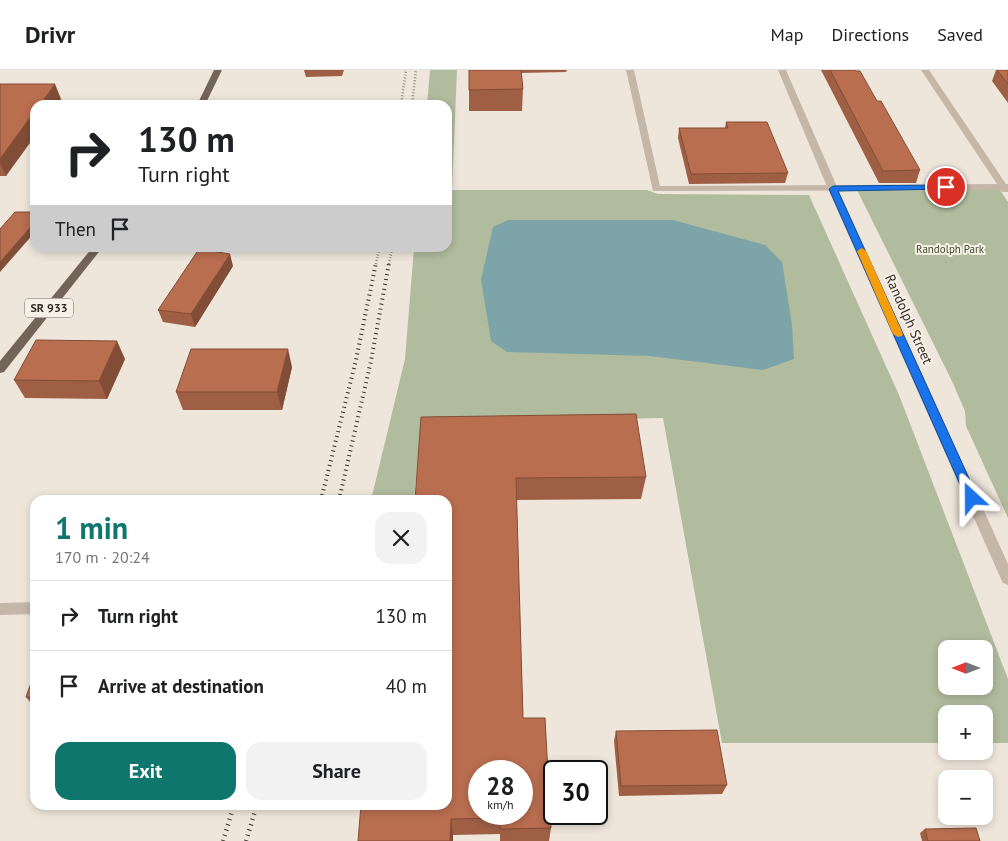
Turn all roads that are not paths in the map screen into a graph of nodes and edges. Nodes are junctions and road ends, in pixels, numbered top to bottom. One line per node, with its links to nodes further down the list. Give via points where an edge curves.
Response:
1 (218, 70): 5 (main road)
2 (630, 70): 6 (street, via 656,189)
3 (782, 70): 6 (street, Randolph Street)
4 (924, 70): 7 (street)
5 (203, 100)
6 (833, 189): 7 (street); 10 (street, Randolph Street)
7 (1006, 189)
8 (94, 252): 9 (main road, SR 933)
9 (0, 368)
10 (1008, 580)
11 (30, 608): 12 (street)
12 (0, 609)

